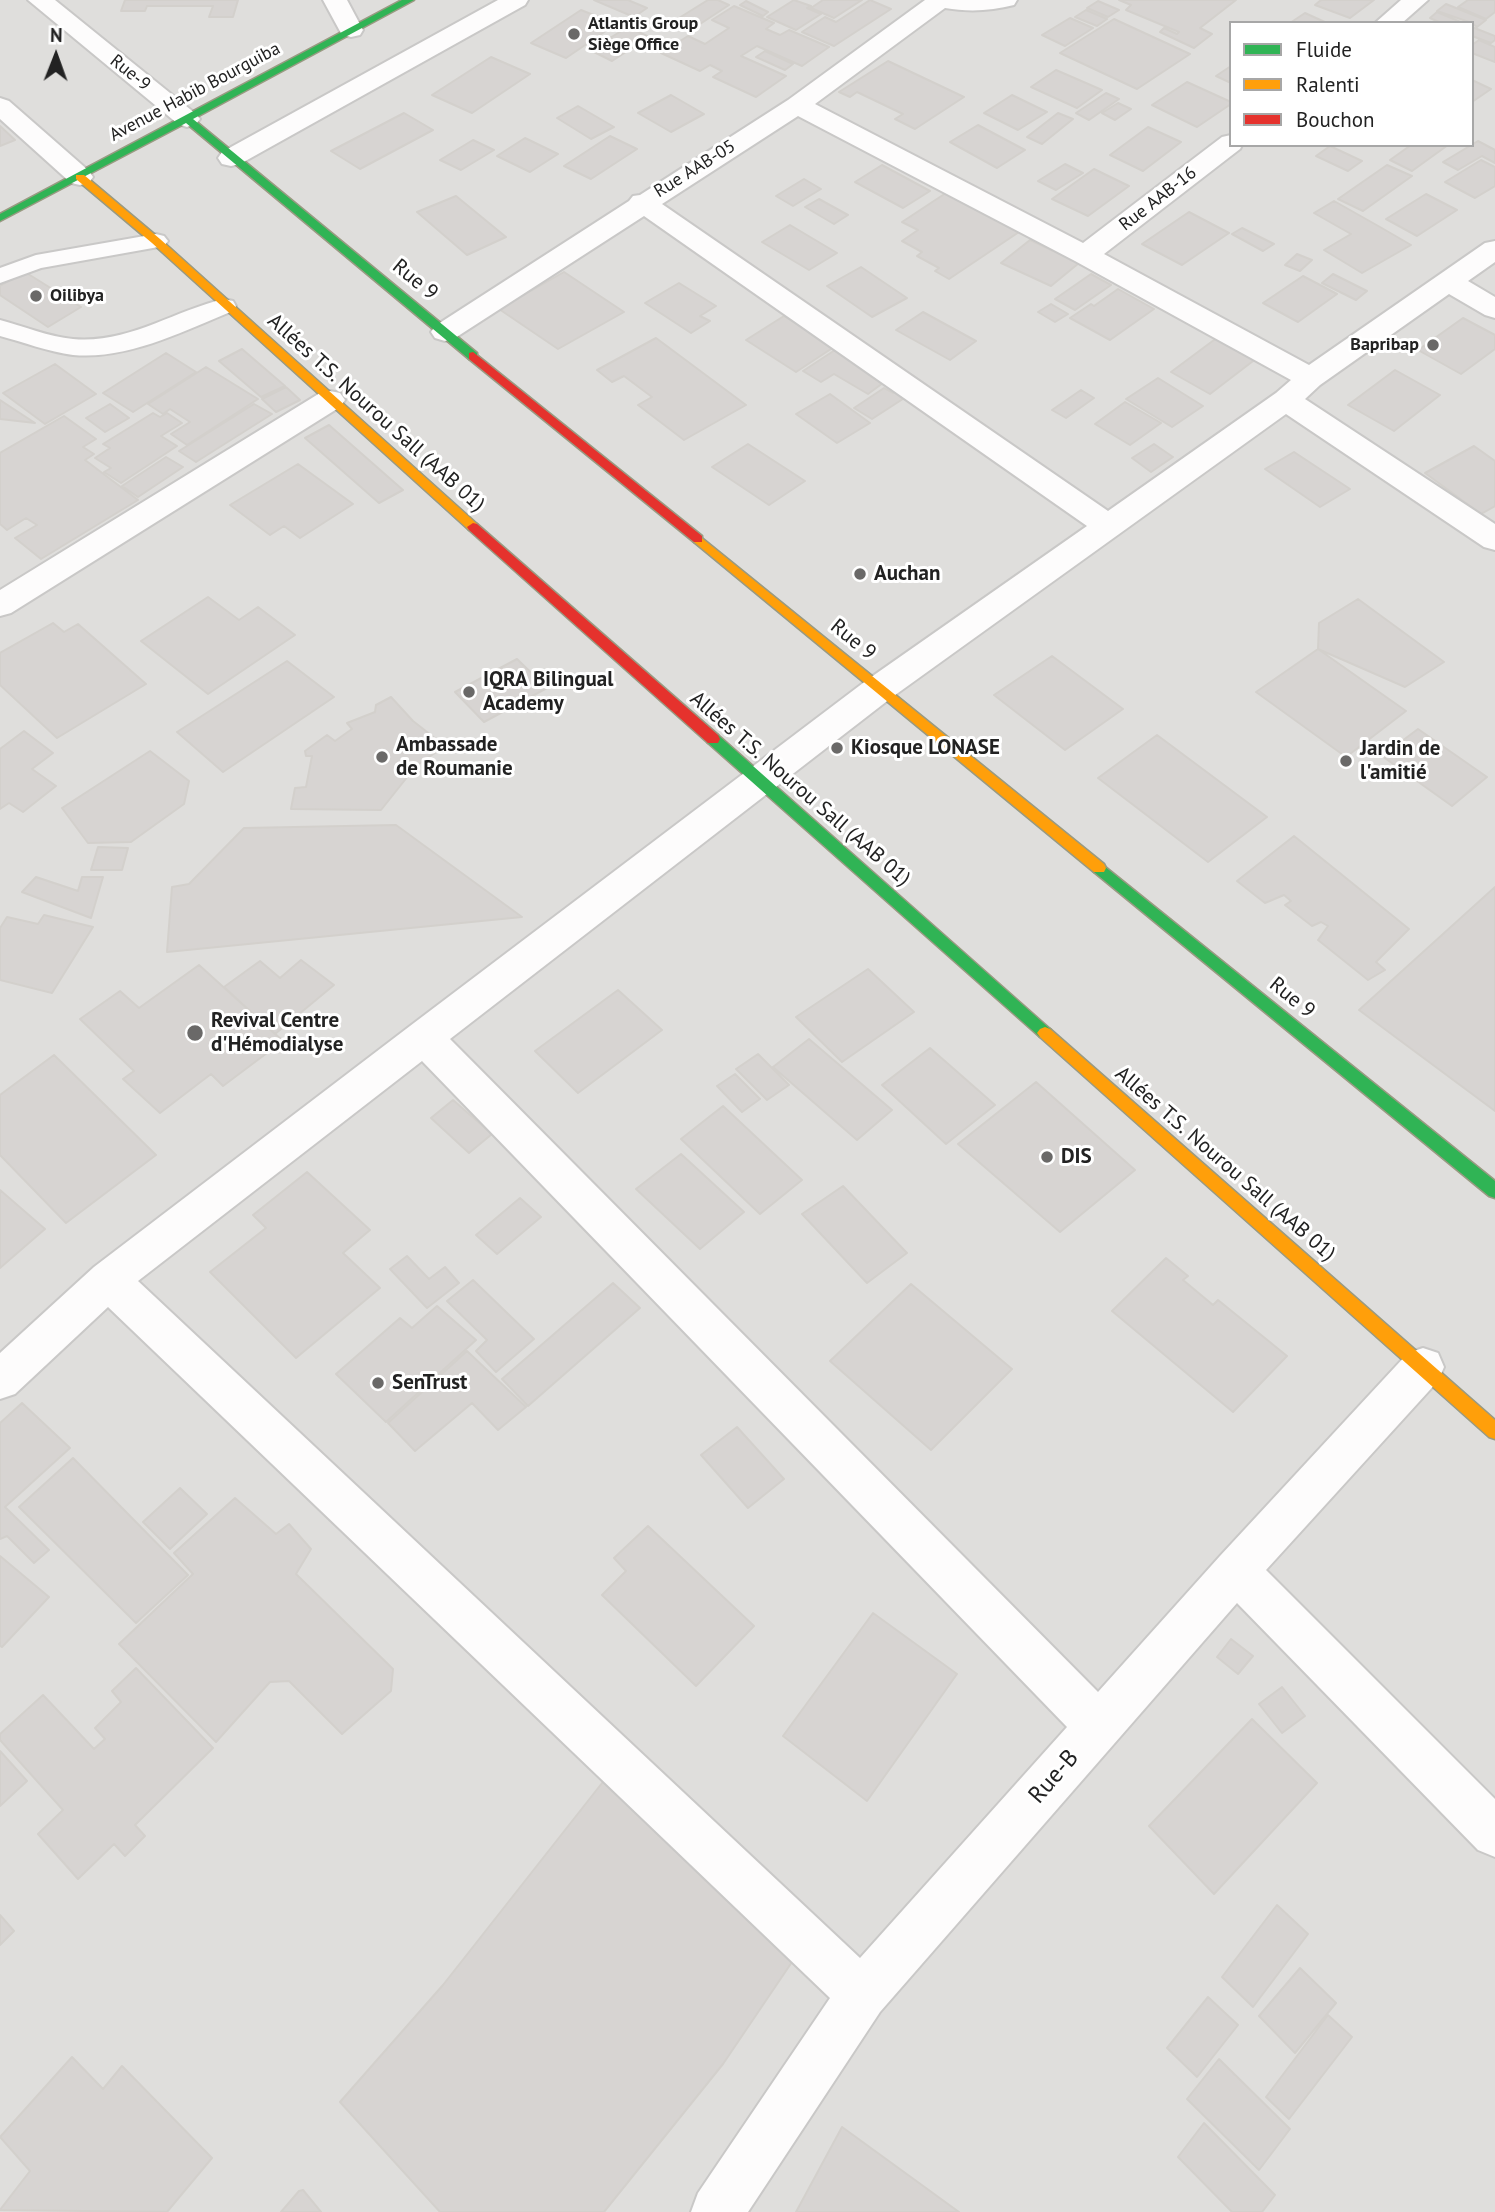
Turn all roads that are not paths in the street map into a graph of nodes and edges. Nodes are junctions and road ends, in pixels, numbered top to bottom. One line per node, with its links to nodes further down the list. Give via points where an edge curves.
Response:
1 (40, 0): 12 (street, Rue-9)
2 (335, 0): 9 (street)
3 (409, 0): 9 (street, Avenue Habib Bourguiba)
4 (516, 0): 14 (street)
5 (1005, 0): 7 (street)
6 (1416, 0): 8 (street)
7 (939, 1): 10 (street, Rue AAB-05)
8 (1390, 21)
9 (351, 30): 12 (street, Avenue Habib Bourguiba)
10 (797, 105): 16 (street, Rue AAB-05); 20 (street)
11 (0, 106): 15 (street)
12 (187, 119): 14 (street, Rue 9); 15 (street, Avenue Habib Bourguiba)
13 (1229, 145): 20 (street, Rue AAB-16)
14 (231, 158): 26 (street, Rue 9)
15 (80, 177): 17 (street, Avenue Habib Bourguiba); 18 (street, Allées T.S. Nourou Sall (AAB 01))
16 (642, 202): 26 (street, Rue AAB-05); 29 (street)
17 (0, 218)
18 (156, 241): 21 (lane, via 36,261); 23 (street, Allées T.S. Nourou Sall (AAB 01))
19 (1495, 249): 22 (street)
20 (1085, 255): 27 (street)
21 (0, 276)
22 (1448, 281): 24 (street); 27 (street)
23 (224, 306): 25 (lane, via 139,339 107,345 73,347); 28 (street, Allées T.S. Nourou Sall (AAB 01))
24 (1495, 309)
25 (0, 328)
26 (445, 331): 32 (street, Rue 9)
27 (1298, 389): 29 (street); 30 (street)
28 (330, 400): 31 (street); 33 (street, Allées T.S. Nourou Sall (AAB 01))
29 (1110, 527): 32 (street)
30 (1495, 539)
31 (0, 605)
32 (879, 688): 33 (street); 35 (street, Rue 9)
33 (759, 781): 34 (street); 37 (street, Allées T.S. Nourou Sall (AAB 01))
34 (423, 1038): 36 (street); 41 (street)
35 (1495, 1191)
36 (108, 1280): 38 (street); 43 (street)
37 (1423, 1367): 39 (street, Allées T.S. Nourou Sall (AAB 01)); 40 (street, Rue-B)
38 (0, 1380)
39 (1495, 1431)
40 (1236, 1571): 41 (street, Rue-B); 42 (street)
41 (1099, 1726): 43 (street, Rue-B)
42 (1495, 1833)
43 (862, 1994): 44 (street, Rue-B)
44 (718, 2212)

